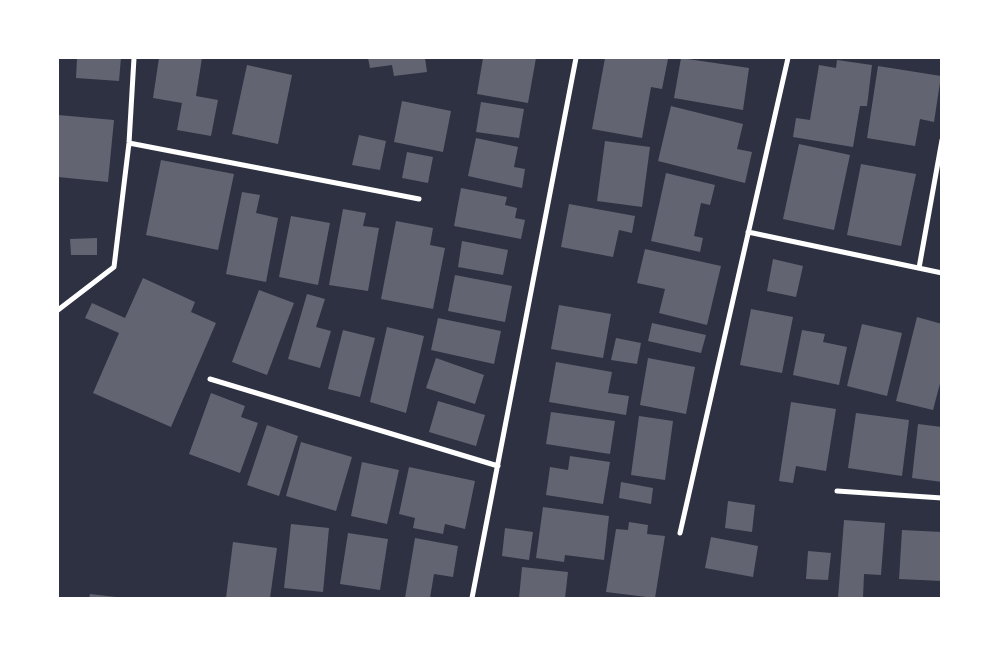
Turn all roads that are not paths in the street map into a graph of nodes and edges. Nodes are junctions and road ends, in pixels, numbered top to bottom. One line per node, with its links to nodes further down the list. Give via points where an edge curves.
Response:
1 (134, 58): 5 (street)
2 (576, 58): 12 (street)
3 (788, 58): 7 (street)
4 (942, 140): 8 (street)
5 (129, 143): 6 (street); 10 (street, via 114,267)
6 (419, 199)
7 (748, 232): 8 (street); 15 (street)
8 (919, 268): 9 (street)
9 (942, 273)
10 (58, 310)
11 (210, 379): 12 (street)
12 (498, 466): 16 (street)
13 (837, 491): 14 (street)
14 (942, 498)
15 (680, 533)
16 (472, 598)

